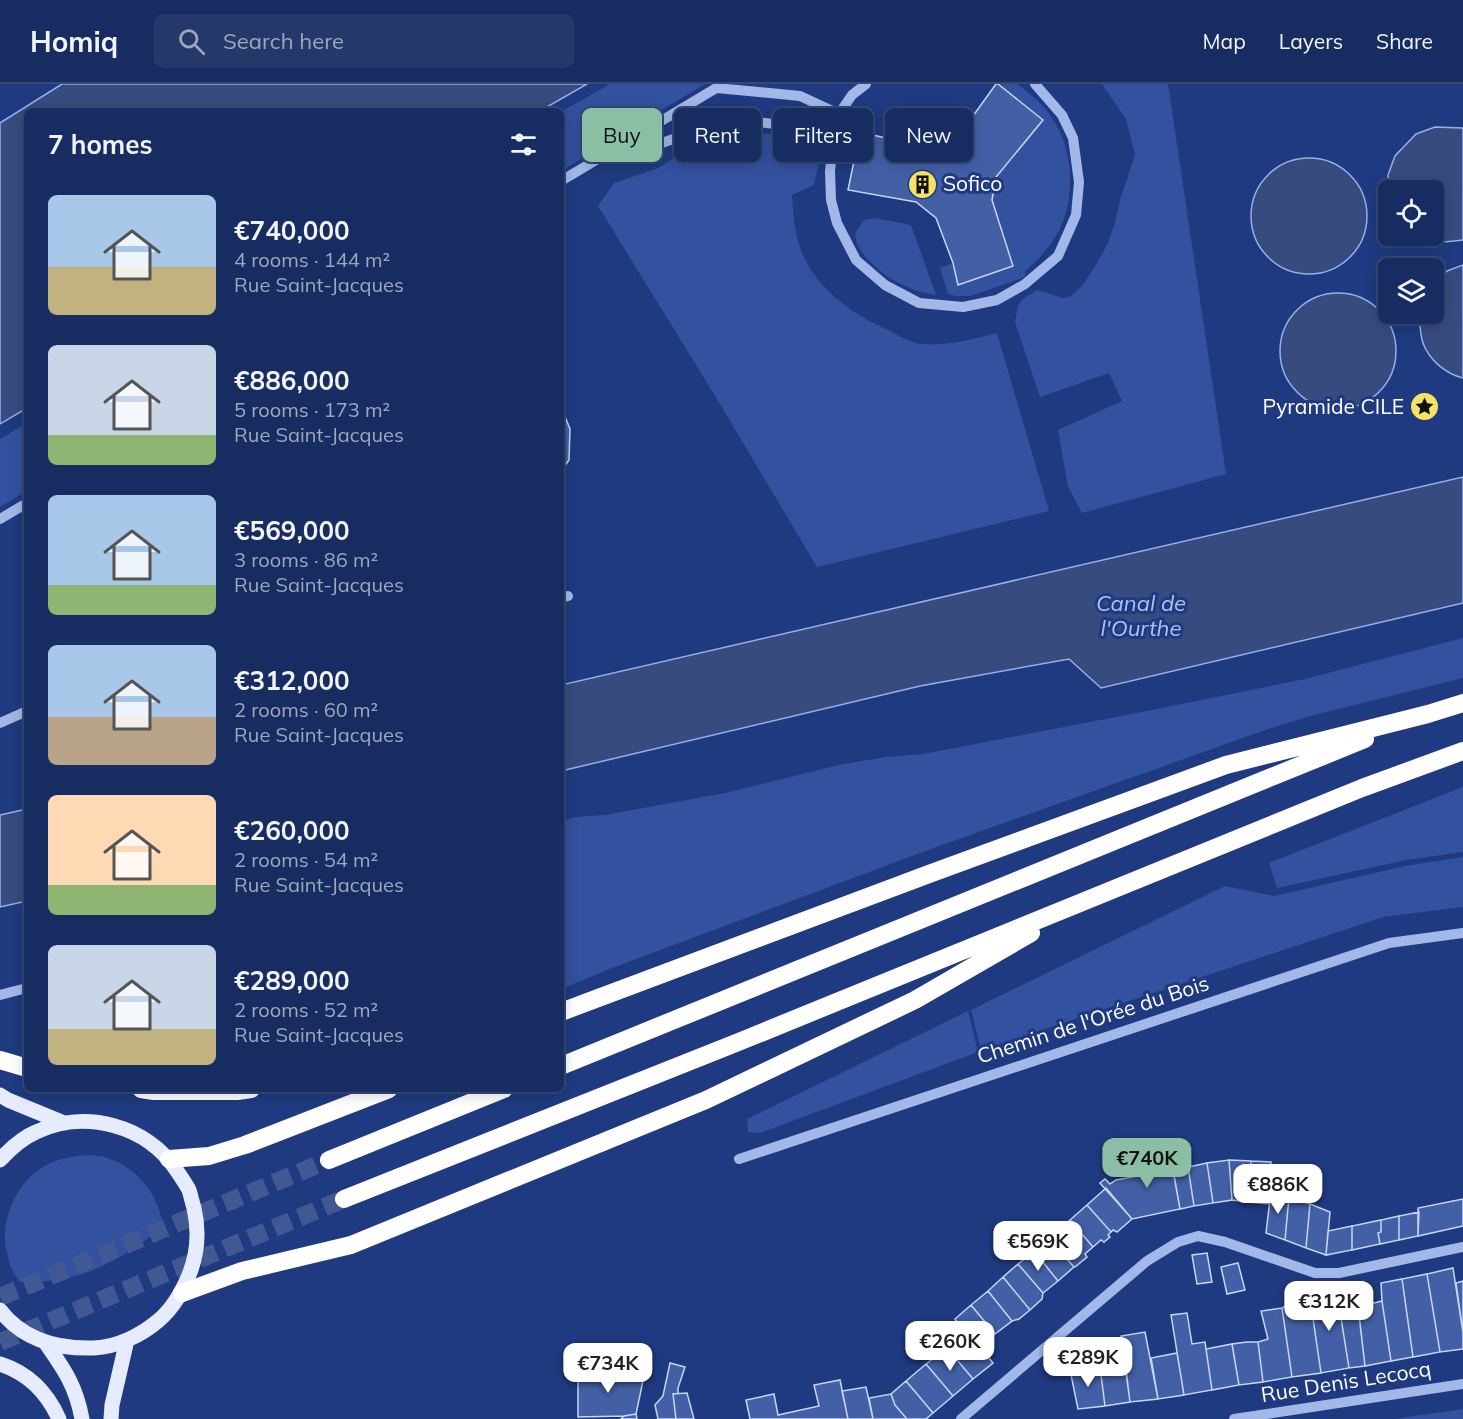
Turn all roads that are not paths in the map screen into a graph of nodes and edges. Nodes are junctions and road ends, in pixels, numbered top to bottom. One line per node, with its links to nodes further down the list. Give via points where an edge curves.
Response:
1 (866, 84): 5 (street)
2 (1035, 84): 10 (street, via 1062,115 1073,138 1079,182 1076,215 1058,255 1025,284 997,300 963,308 919,303 885,285 856,260 837,224 831,200)
3 (720, 86): 4 (street, via 800,96); 6 (street)
4 (826, 108)
5 (843, 108)
6 (662, 120)
7 (773, 124): 8 (street, via 719,124)
8 (662, 142)
9 (592, 162): 11 (street)
10 (831, 162)
11 (564, 179)
12 (24, 505): 13 (street)
13 (0, 519)
14 (1463, 703): 16 (highway)
15 (24, 712): 17 (street)
16 (1428, 714): 23 (highway, via 1226,765); 25 (highway)
17 (0, 723)
18 (1463, 751): 19 (highway)
19 (1090, 899): 35 (highway); 37 (highway, via 915,1000 706,1100 351,1245 242,1271)
20 (1463, 933): 32 (street, Chemin de l'Orée du Bois, via 1389,943)
21 (24, 989): 22 (street)
22 (0, 995)
23 (564, 1011)
24 (0, 1060): 26 (highway)
25 (564, 1065)
26 (24, 1067)
27 (381, 1092): 31 (highway, via 245,1145 209,1156)
28 (497, 1092): 34 (highway)
29 (0, 1095): 30 (main road)
30 (64, 1123): 31 (main road, via 93,1121 121,1127 147,1140); 33 (main road, via 35,1132)
31 (169, 1159): 37 (main road, via 189,1189 198,1224 195,1260)
32 (739, 1159)
33 (0, 1160)
34 (329, 1160)
35 (344, 1199)
36 (1463, 1247): 46 (street, via 1339,1273 1315,1273 1225,1242 1198,1236 1178,1242 1147,1261)
37 (182, 1293): 39 (main road, via 149,1329)
38 (2, 1316): 40 (main road)
39 (127, 1340): 40 (main road, via 82,1348); 45 (main road)
40 (45, 1342): 44 (main road, via 72,1384)
41 (0, 1364): 43 (main road, via 21,1373 43,1391)
42 (1463, 1384): 47 (street, Rue Denis Lecocq)
43 (59, 1419)
44 (82, 1419)
45 (111, 1419)
46 (961, 1419)
47 (1234, 1419)

